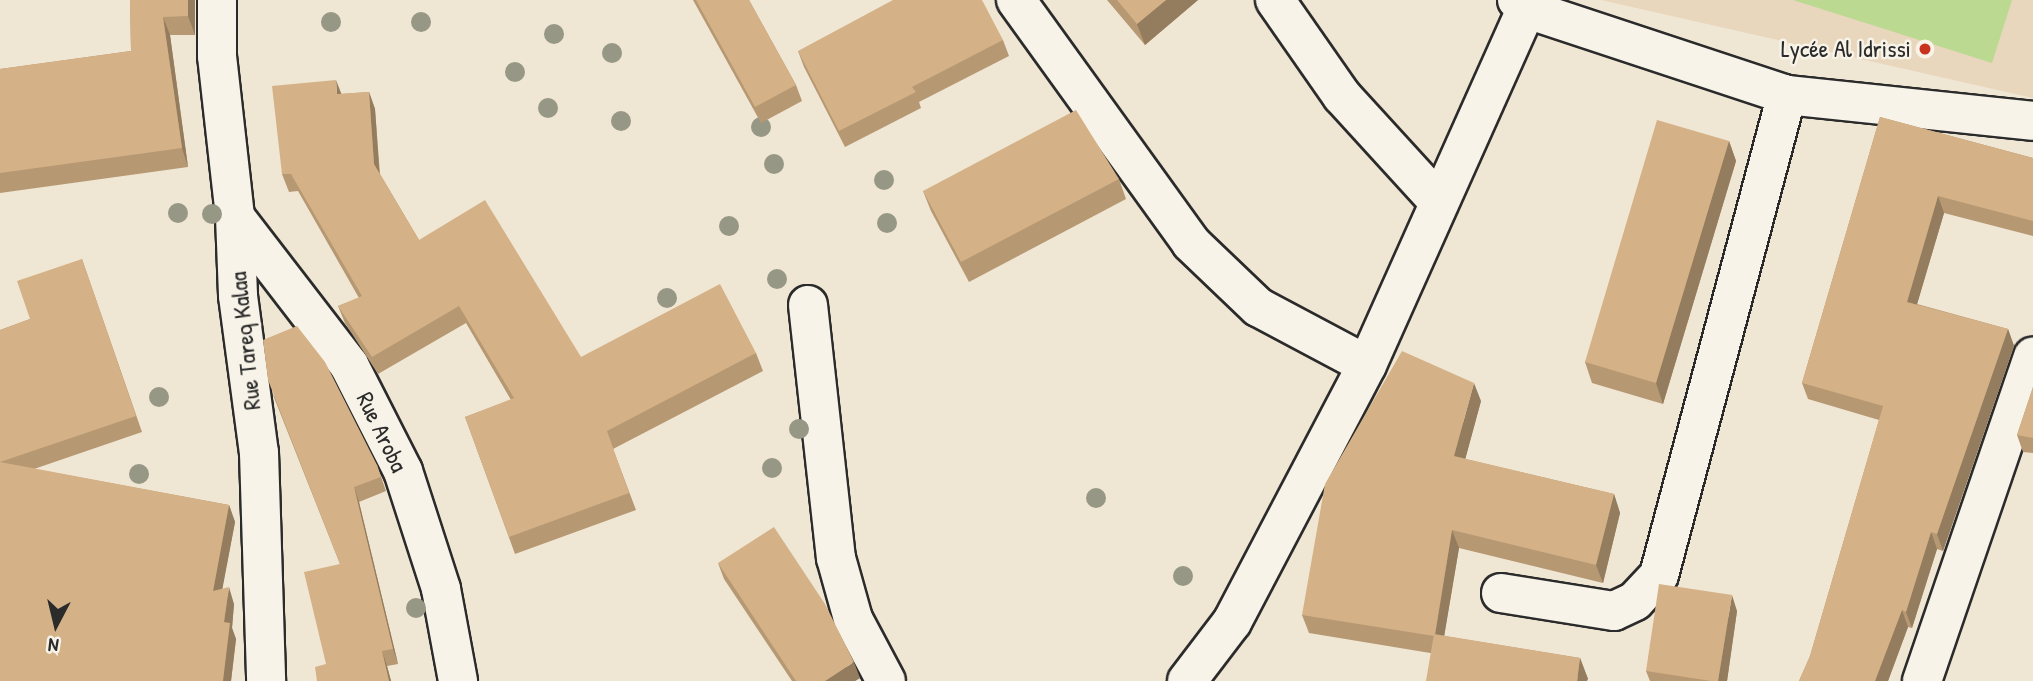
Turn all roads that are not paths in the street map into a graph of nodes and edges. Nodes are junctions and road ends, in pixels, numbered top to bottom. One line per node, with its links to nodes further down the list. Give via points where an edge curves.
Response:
1 (217, 0): 8 (street, Rue Tareq Kalaa, via 217,55)
2 (1016, 0): 11 (street, via 1191,243 1258,307)
3 (1275, 0): 7 (street, via 1342,96)
4 (1525, 3): 5 (street); 7 (street)
5 (1787, 95): 6 (street); 12 (street, via 1659,575 1635,601 1614,611)
6 (2033, 121)
7 (1437, 200): 11 (street)
8 (234, 217): 13 (street, Rue Tareq Kalaa, via 239,307 259,453); 14 (street, Rue Aroba, via 349,366 403,471 442,589)
9 (808, 305): 15 (street, via 836,558 853,619)
10 (2033, 356): 17 (street)
11 (1367, 365): 16 (street, via 1232,622)
12 (1501, 593)
13 (266, 681)
14 (458, 681)
15 (886, 681)
16 (1187, 681)
17 (1922, 681)

